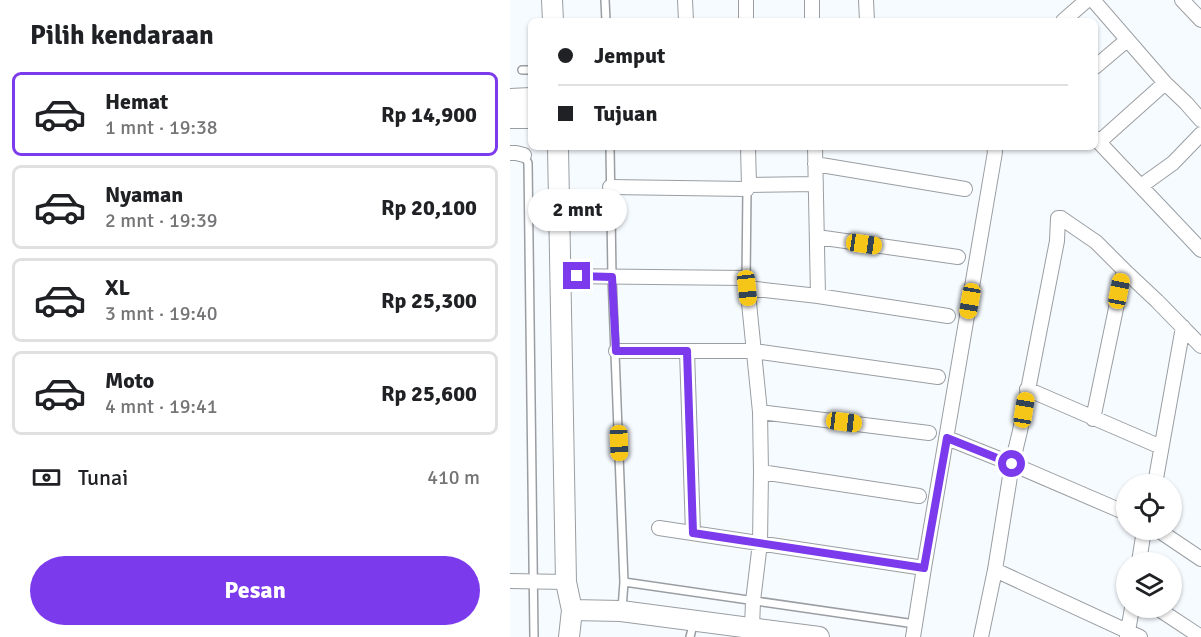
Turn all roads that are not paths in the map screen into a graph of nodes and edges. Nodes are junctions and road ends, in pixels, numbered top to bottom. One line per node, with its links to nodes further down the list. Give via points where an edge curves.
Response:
1 (552, 0): 10 (street)
2 (605, 0): 11 (lane)
3 (685, 0): 12 (street)
4 (746, 0): 13 (street)
5 (812, 0): 14 (street)
6 (866, 0): 15 (street)
7 (1087, 0): 16 (street)
8 (1093, 0): 18 (street)
9 (1182, 0): 17 (street)
10 (553, 18)
11 (606, 18)
12 (686, 18)
13 (746, 18)
14 (812, 18)
15 (867, 18)
16 (1066, 18)
17 (1201, 20)
18 (1127, 40): 19 (street); 22 (street)
19 (1098, 64)
20 (522, 70): 21 (lane)
21 (528, 70)
22 (1165, 83): 27 (street); 29 (street)
23 (528, 98): 24 (street)
24 (510, 99)
25 (510, 118): 26 (street)
26 (528, 118)
27 (1201, 120)
28 (1201, 134): 39 (street, via 1173,163)
29 (1098, 139)
30 (1098, 141): 39 (street)
31 (558, 150): 47 (street)
32 (610, 150): 40 (lane)
33 (748, 150): 41 (street)
34 (815, 150): 37 (street)
35 (995, 150): 62 (street)
36 (517, 154): 77 (lane, via 528,163)
37 (815, 164): 38 (street); 42 (street)
38 (816, 184): 41 (street); 43 (street)
39 (1141, 186): 44 (street)
40 (610, 187): 41 (street); 48 (lane)
41 (748, 187): 49 (lane)
42 (965, 189)
43 (817, 237): 45 (street); 50 (street)
44 (1201, 250)
45 (958, 257)
46 (1124, 270): 52 (street); 58 (street, via 1096,242 1058,218 1057,241); 60 (street)
47 (560, 276): 48 (street); 78 (street)
48 (612, 277): 49 (street); 54 (lane)
49 (747, 283): 50 (street); 56 (street)
50 (818, 296): 51 (street)
51 (948, 316)
52 (1183, 327): 53 (street); 63 (street)
53 (1201, 346)
54 (616, 351): 55 (street); 79 (lane)
55 (687, 351): 56 (street); 70 (street)
56 (754, 351): 57 (street); 59 (street)
57 (938, 377)
58 (1027, 389): 60 (street); 64 (street)
59 (760, 412): 61 (street); 65 (street)
60 (1094, 419): 63 (street)
61 (929, 433)
62 (947, 438): 64 (street); 74 (street)
63 (1161, 447): 66 (street)
64 (1012, 464): 68 (street); 75 (street)
65 (761, 472): 67 (street); 72 (street)
66 (1157, 474)
67 (919, 496)
68 (1116, 509)
69 (659, 528): 70 (street)
70 (693, 533): 72 (street)
71 (1173, 540): 73 (street)
72 (760, 543): 74 (street); 80 (street)
73 (1201, 559)
74 (924, 568): 87 (street)
75 (995, 570): 89 (street); 93 (street)
76 (510, 581): 77 (street)
77 (532, 581): 78 (street); 90 (lane)
78 (566, 582): 81 (street)
79 (624, 582): 80 (lane); 82 (lane)
80 (753, 601): 85 (street); 87 (lane)
81 (572, 610): 82 (street); 91 (street)
82 (621, 611): 86 (street)
83 (1132, 618): 89 (street)
84 (1172, 618): 94 (street)
85 (752, 628): 86 (street); 88 (street)
86 (692, 629)
87 (914, 631)
88 (783, 635): 92 (street)
89 (1132, 635)
90 (534, 637)
91 (569, 637)
92 (819, 637)
93 (981, 637)
94 (1201, 637)

